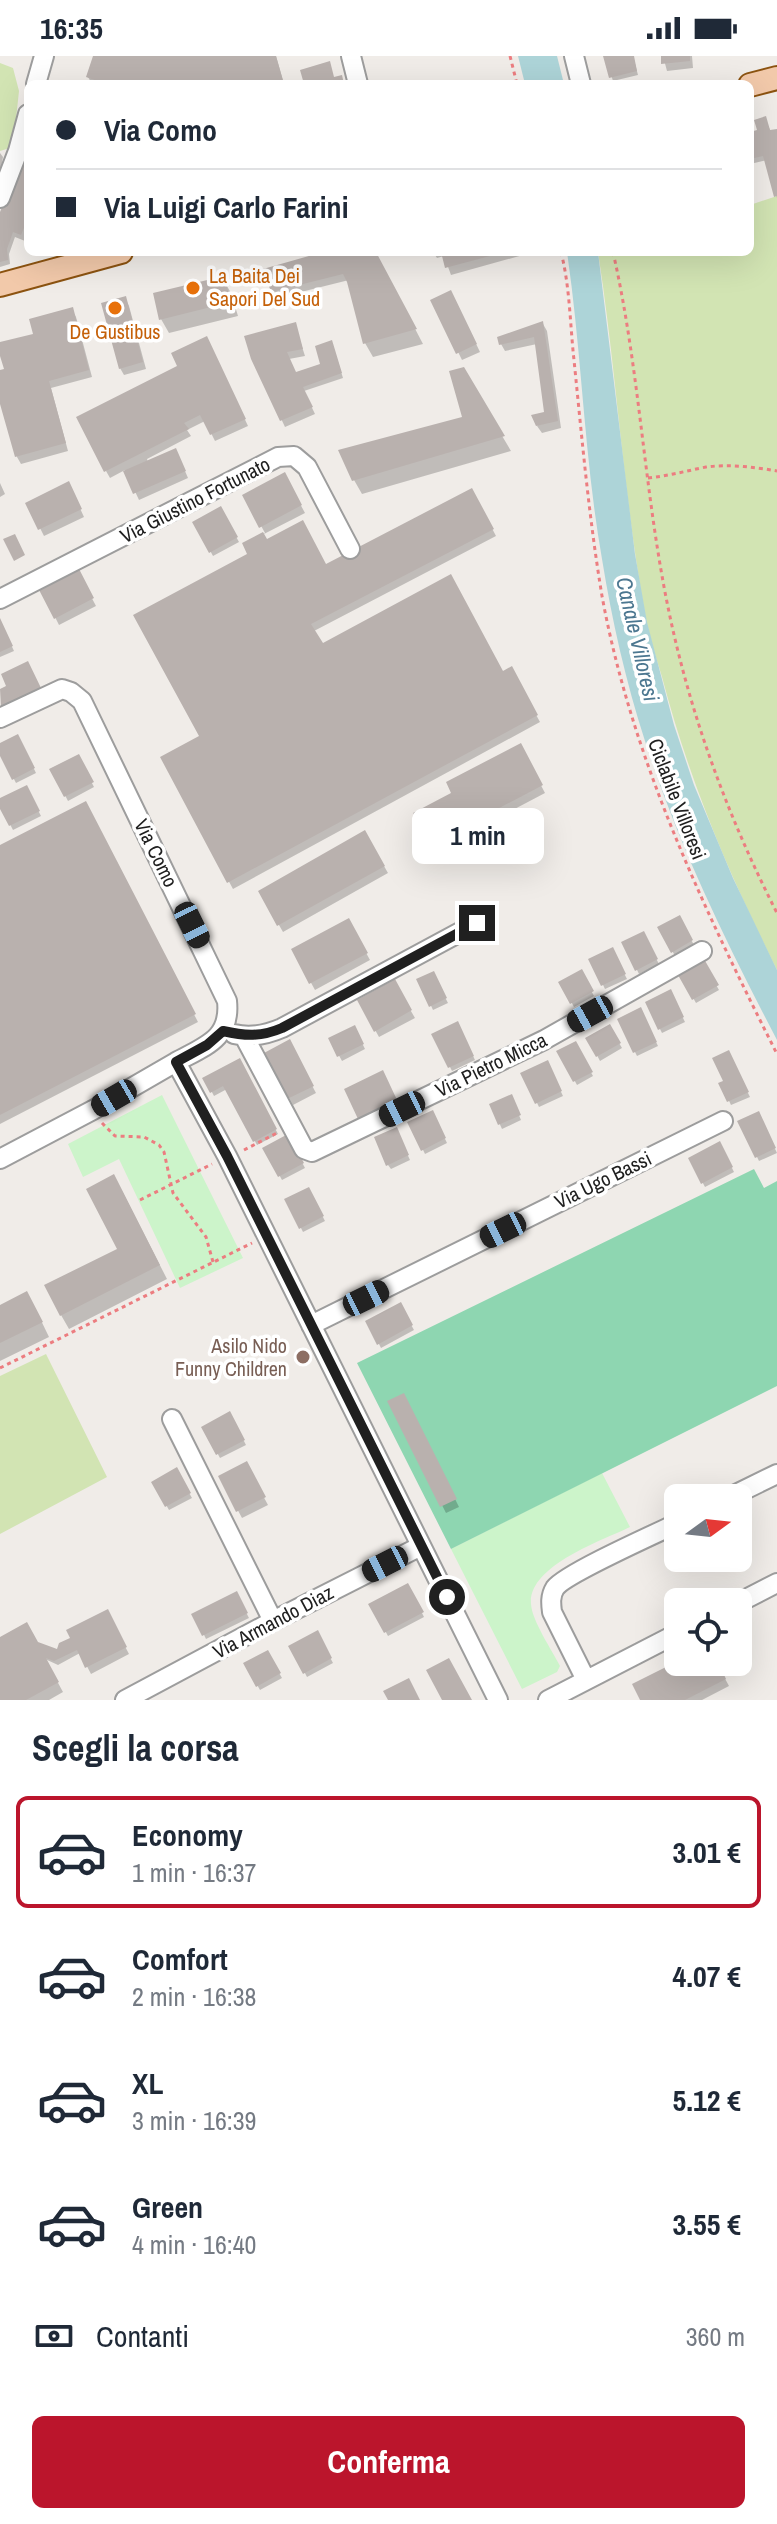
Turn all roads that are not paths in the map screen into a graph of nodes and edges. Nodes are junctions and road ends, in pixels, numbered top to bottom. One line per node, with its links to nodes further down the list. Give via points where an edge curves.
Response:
1 (44, 56): 5 (street)
2 (351, 56): 6 (street)
3 (574, 56): 7 (street)
4 (777, 78): 8 (main road)
5 (37, 80)
6 (357, 80)
7 (580, 80)
8 (754, 84)
9 (24, 129): 10 (street)
10 (0, 198)
11 (106, 256): 12 (main road)
12 (0, 285)
13 (350, 549): 14 (street, Via Giustino Fortunato, via 307,467 294,456 278,457)
14 (0, 599)
15 (0, 718): 18 (street, Via Como, via 56,690 66,689 82,701 222,987 228,1009)
16 (477, 923): 19 (street, via 282,1028)
17 (702, 951): 19 (street, Via Pietro Micca, via 544,1040 312,1152 304,1149 290,1126)
18 (223, 1031): 19 (street); 20 (street)
19 (244, 1036)
20 (176, 1062): 22 (street); 23 (street)
21 (723, 1121): 23 (street, Via Ugo Bassi)
22 (0, 1159)
23 (311, 1325): 28 (street)
24 (172, 1419): 31 (street)
25 (777, 1474): 26 (street)
26 (752, 1486)
27 (664, 1530): 33 (street, via 553,1590 552,1612)
28 (421, 1546): 31 (street, Via Armando Diaz); 35 (street)
29 (777, 1583): 30 (street)
30 (752, 1596)
31 (273, 1621): 34 (street, Via Armando Diaz)
32 (664, 1640): 33 (street)
33 (586, 1680): 36 (street)
34 (125, 1700)
35 (498, 1700)
36 (548, 1700)

